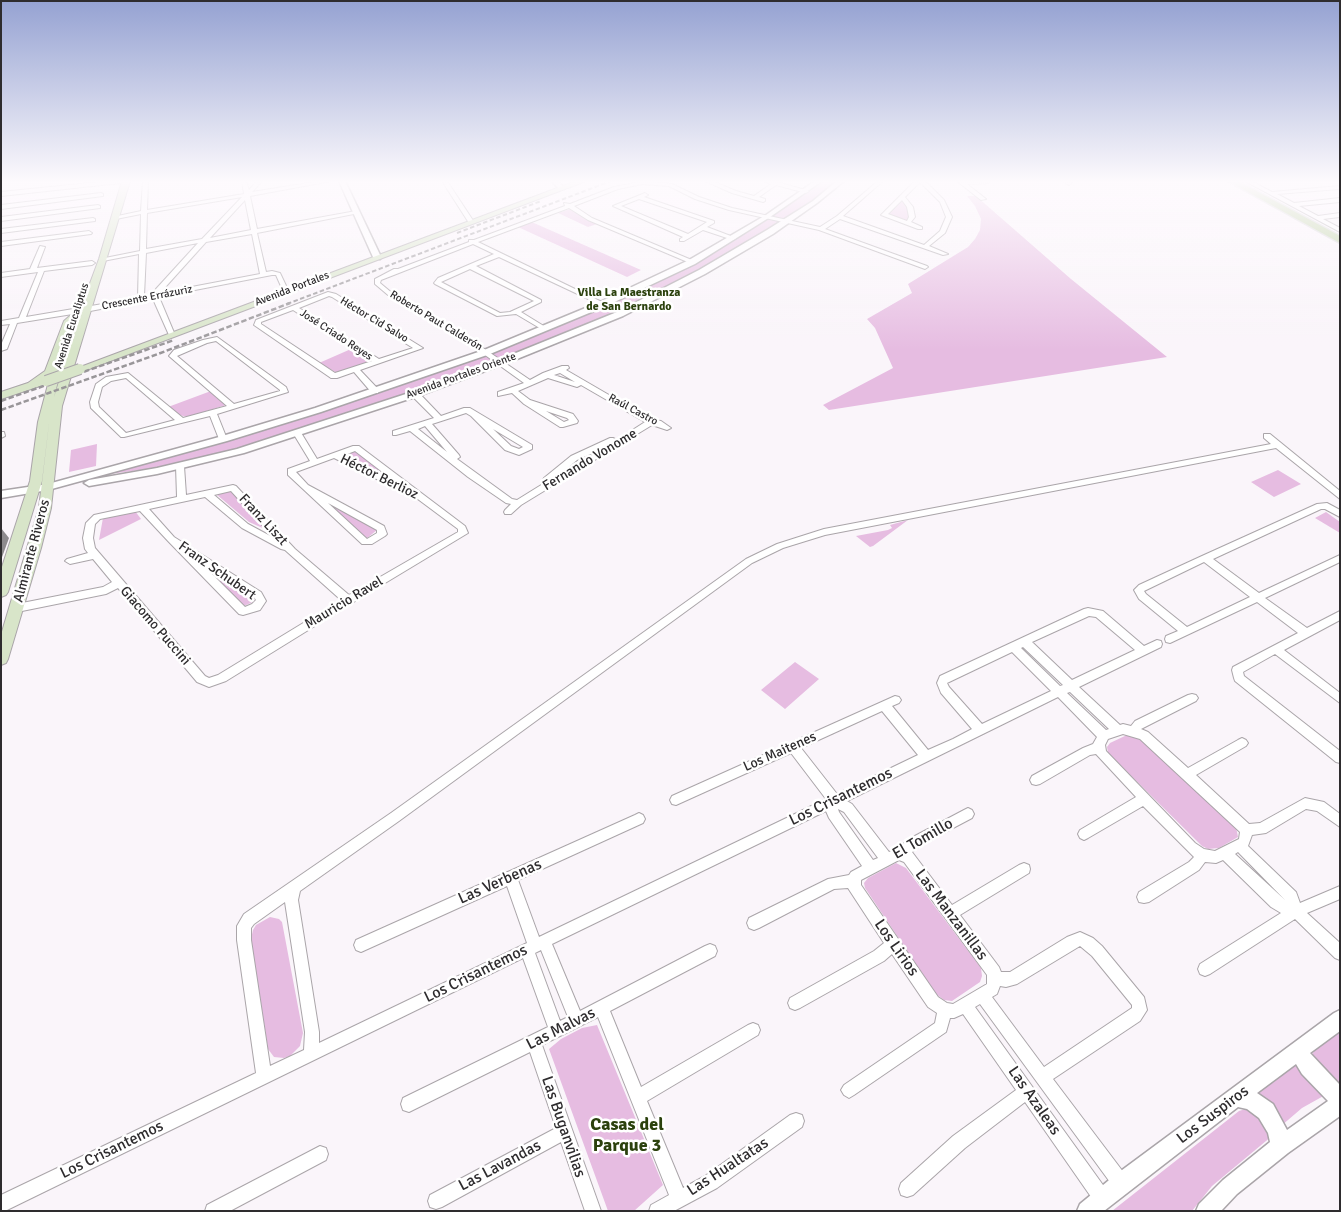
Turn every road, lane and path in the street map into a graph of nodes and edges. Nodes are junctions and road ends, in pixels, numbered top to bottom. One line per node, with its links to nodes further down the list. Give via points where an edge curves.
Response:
1 (49, 238): 19 (street)
2 (100, 238): 28 (main road, Avenida Eucaliptus)
3 (110, 238): 26 (main road, Avenida Eucaliptus)
4 (143, 238): 22 (street)
5 (206, 238): 18 (street)
6 (225, 238): 18 (street)
7 (254, 238): 34 (street)
8 (368, 238): 25 (street)
9 (429, 238): 25 (main road, Avenida Portales)
10 (482, 238): 17 (street, Roberto Paut Calderón)
11 (634, 238): 27 (street)
12 (735, 238): 27 (street, Avenida Portales Oriente)
13 (762, 238): 49 (street, Avenida Portales Oriente, via 660,295)
14 (844, 238): 30 (street, Roberto Paut Calderón)
15 (901, 238): 20 (street)
16 (937, 238): 20 (street)
17 (473, 241): 23 (street); 47 (street, Roberto Paut Calderón, via 377,280 378,285 390,294)
18 (202, 242): 22 (street); 36 (street)
19 (1, 243)
20 (926, 246): 24 (street)
21 (42, 247): 32 (street)
22 (142, 252): 26 (street); 37 (street)
23 (500, 254): 29 (street); 38 (street)
24 (945, 254)
25 (377, 257): 35 (main road, Avenida Portales)
26 (103, 259): 40 (main road, Avenida Eucaliptus)
27 (692, 262): 38 (street, Avenida Portales Oriente)
28 (92, 263): 31 (street); 40 (main road, Avenida Eucaliptus)
29 (470, 266): 41 (street, via 535,304); 41 (street, via 437,283 499,315)
30 (925, 267)
31 (42, 269): 32 (street); 42 (street)
32 (33, 270): 33 (street)
33 (1, 275)
34 (263, 275): 35 (street, via 277,274); 36 (street, Crescente Errázuriz)
35 (286, 292): 45 (main road, Avenida Portales)
36 (156, 296): 37 (street, Crescente Errázuriz); 45 (street)
37 (141, 299): 40 (street, Crescente Errázuriz)
38 (603, 304): 44 (street, Avenida Portales Oriente)
39 (293, 307): 48 (street, José Criado Reyes); 48 (street, Héctor Cid Salvo, via 328,294 334,295 419,348); 50 (street, via 256,323 334,376)
40 (80, 312): 42 (street, Crescente Errázuriz); 52 (main road, Avenida Eucaliptus); 53 (main road, Avenida Eucaliptus); 55 (main road, via 69,321 50,372)
41 (517, 312): 44 (street)
42 (19, 320): 43 (street, Crescente Errázuriz); 46 (street)
43 (1, 322)
44 (544, 329): 47 (street, Avenida Portales Oriente)
45 (172, 335): 53 (main road, Avenida Portales, bridge)
46 (3, 348)
47 (488, 352): 49 (street, Roberto Paut Calderón); 57 (street, Avenida Portales Oriente)
48 (379, 362): 50 (street)
49 (502, 362): 54 (street, Roberto Paut Calderón); 59 (street, Avenida Portales Oriente)
50 (356, 370): 57 (street)
51 (546, 375): 54 (street); 58 (street, Raúl Castro); 58 (street, Raúl Castro, via 564,369)
52 (64, 382): 82 (main road, Almirante Riveros, via 54,424)
53 (49, 383): 55 (main road, Avenida Portales); 84 (main road, Almirante Riveros)
54 (529, 383): 56 (street)
55 (32, 386): 61 (main road, Avenida Portales)
56 (514, 390): 60 (street); 62 (street)
57 (375, 391): 75 (street, Avenida Portales Oriente)
58 (599, 392): 69 (street, Raúl Castro)
59 (415, 394): 66 (street); 72 (street, Avenida Portales Oriente)
60 (501, 394)
61 (1, 396)
62 (527, 402): 62 (street, via 563,425 574,421 570,416)
63 (233, 407): 63 (street, via 284,392 284,389 216,339 173,355); 64 (street)
64 (213, 413): 67 (street); 75 (street)
65 (476, 416): 65 (street, via 528,445 529,447 519,452 508,448); 66 (street, via 464,410)
66 (439, 419): 68 (street)
67 (180, 421): 67 (street, via 130,377 121,375 100,384 94,406 124,435)
68 (427, 423): 71 (street); 80 (street)
69 (648, 424): 70 (street, Raúl Castro, via 658,423); 90 (street, Fernando Vonome)
70 (667, 428)
71 (413, 429): 73 (street); 80 (street)
72 (297, 433): 78 (street); 79 (street, Avenida Portales Oriente)
73 (396, 433)
74 (1267, 436): 76 (street)
75 (223, 439): 81 (street, Avenida Portales Oriente)
76 (1278, 445): 87 (street); 148 (street, via 830,531 774,548 737,569)
77 (334, 455): 78 (street); 89 (street, Héctor Berlioz); 89 (street, Héctor Berlioz, via 356,448)
78 (314, 461): 83 (street, via 291,471)
79 (180, 466): 81 (street, Avenida Portales Oriente); 88 (street)
80 (472, 474): 90 (street, via 509,501)
81 (102, 476): 82 (street, Avenida Portales Oriente)
82 (48, 487): 84 (street, Avenida Portales Oriente); 105 (main road, Almirante Riveros, via 40,530)
83 (305, 487): 83 (street, via 365,542 382,534 381,528)
84 (34, 490): 86 (street, Avenida Portales Oriente); 102 (main road, Almirante Riveros)
85 (207, 494): 88 (street); 96 (street, Franz Liszt, via 246,526); 96 (street, Franz Liszt, via 234,488)
86 (1, 496)
87 (1340, 496)
88 (182, 500): 91 (street)
89 (425, 500): 94 (street, Héctor Berlioz)
90 (518, 503): 92 (street, Fernando Vonome)
91 (142, 508): 95 (street, Franz Schubert); 97 (street, Giacomo Puccini, via 97,517 91,522 88,538)
92 (508, 512)
93 (1340, 514): 98 (street, via 1327,506 1320,506)
94 (462, 528): 104 (street, Mauricio Ravel, via 462,533)
95 (171, 539): 95 (street, Franz Schubert, via 243,611 256,607 261,601 258,595)
96 (292, 551): 104 (street, Franz Liszt)
97 (95, 555): 100 (street); 101 (street, Giacomo Puccini)
98 (1205, 558): 103 (street); 107 (street, via 1139,590)
99 (1340, 558): 103 (street)
100 (70, 561)
101 (118, 584): 105 (street, via 106,590); 116 (street, Giacomo Puccini, via 201,679 210,683)
102 (1, 592)
103 (1257, 597): 107 (street); 108 (street)
104 (348, 600): 116 (street, Mauricio Ravel)
105 (17, 608): 115 (main road, Almirante Riveros)
106 (1340, 616): 108 (street)
107 (1185, 631): 109 (street)
108 (1306, 633): 113 (street)
109 (1170, 638)
110 (1024, 641): 112 (street); 114 (street, via 1092,612 1103,616); 117 (street)
111 (1157, 644): 114 (street, Los Crisantemos)
112 (1012, 646): 118 (street); 121 (street, via 942,681 945,690)
113 (1276, 649): 119 (street); 128 (street, via 1237,670 1239,678)
114 (1143, 651): 117 (street, Los Crisantemos)
115 (1, 659)
116 (222, 678)
117 (1071, 686): 118 (street, Los Crisantemos); 122 (street)
118 (1059, 692): 121 (street, Los Crisantemos); 124 (street)
119 (1337, 693)
120 (1192, 698): 123 (street, via 1139,724)
121 (980, 730): 127 (street, Los Crisantemos)
122 (1117, 730): 123 (street); 124 (street)
123 (1134, 731): 129 (street, via 1150,740)
124 (1101, 742): 130 (street); 133 (street, via 1104,757)
125 (1242, 743): 129 (street)
126 (793, 746): 127 (street, Los Maitenes, via 889,703); 131 (street, Los Maitenes); 132 (street)
127 (926, 756): 132 (street, Los Crisantemos)
128 (1340, 758)
129 (1187, 774): 137 (street)
130 (1036, 780)
131 (676, 800)
132 (834, 800): 143 (street, via 848,808); 144 (street, via 833,814); 156 (street, Los Crisantemos)
133 (1144, 800): 138 (street); 142 (street)
134 (968, 814): 141 (street, El Tomillo, via 917,841)
135 (639, 819): 146 (street, Las Verbenas)
136 (1340, 821): 137 (street, via 1320,806 1305,804 1262,829)
137 (1246, 830): 139 (street, via 1246,838)
138 (1084, 834)
139 (1239, 845): 140 (street); 151 (street, via 1291,897)
140 (1225, 853): 142 (street, via 1216,857); 151 (street, via 1276,902)
141 (904, 854): 143 (street, El Tomillo); 152 (street, Las Manzanillas)
142 (1201, 855): 150 (street, via 1194,866)
143 (887, 860): 144 (street, El Tomillo)
144 (871, 868): 147 (street, El Tomillo)
145 (1024, 869): 152 (street)
146 (510, 877): 155 (street, Las Verbenas); 156 (street)
147 (853, 881): 153 (street, via 833,883); 154 (street, Los Lirios)
148 (294, 888): 172 (street, via 291,900 311,1021); 173 (street, via 251,916 244,929)
149 (1340, 892): 151 (street)
150 (1144, 897)
151 (1296, 911): 158 (street); 159 (street)
152 (950, 914): 160 (street, Las Manzanillas, via 992,969)
153 (754, 923)
154 (894, 944): 162 (street, via 879,956); 165 (street, Los Lirios, via 934,1002)
155 (361, 945)
156 (535, 945): 167 (street); 168 (street); 172 (street, Los Crisantemos)
157 (710, 951): 164 (street, Las Malvas)
158 (1340, 953)
159 (1206, 970)
160 (995, 978): 161 (street, via 994,987); 174 (street, via 1012,979 1080,939 1097,951 1139,1002 1140,1010 1127,1021)
161 (982, 995): 163 (street); 174 (street, Las Azaleas)
162 (795, 1003)
163 (965, 1005): 165 (street, via 954,1011); 176 (street, Las Azaleas)
164 (601, 1008): 167 (street, Las Malvas); 177 (street)
165 (945, 1010): 175 (street, via 941,1027)
166 (1340, 1019): 171 (street, Los Suspiros)
167 (577, 1020): 168 (street, Las Malvas)
168 (556, 1030): 170 (street, Las Malvas)
169 (752, 1030): 177 (street)
170 (534, 1043): 180 (street, Las Malvas); 183 (street, Las Buganvilias)
171 (1298, 1051): 178 (street, Los Suspiros); 179 (street)
172 (311, 1053): 173 (street, Los Crisantemos)
173 (264, 1076): 190 (street, Los Crisantemos)
174 (1044, 1076): 186 (street, Las Azaleas)
175 (849, 1090)
176 (1027, 1091): 187 (street, via 958,1142); 191 (street, Las Azaleas)
177 (639, 1097): 188 (street)
178 (1236, 1097): 184 (street, via 1251,1100 1266,1112 1277,1129); 186 (street, Los Suspiros)
179 (1340, 1099)
180 (409, 1104)
181 (1340, 1104): 184 (street)
182 (796, 1120): 188 (street, Las Hualtatas, via 711,1182)
183 (564, 1132): 189 (street, Las Lavandas); 193 (street, Las Buganvilias)
184 (1280, 1146): 195 (street)
185 (320, 1154): 192 (street)
186 (1121, 1183): 191 (street, Los Suspiros)
187 (907, 1189)
188 (679, 1199): 194 (street, Las Hualtatas)
189 (436, 1200)
190 (1, 1204)
191 (1095, 1204)
192 (213, 1211)
193 (593, 1211)
194 (657, 1211)
195 (1206, 1211)

